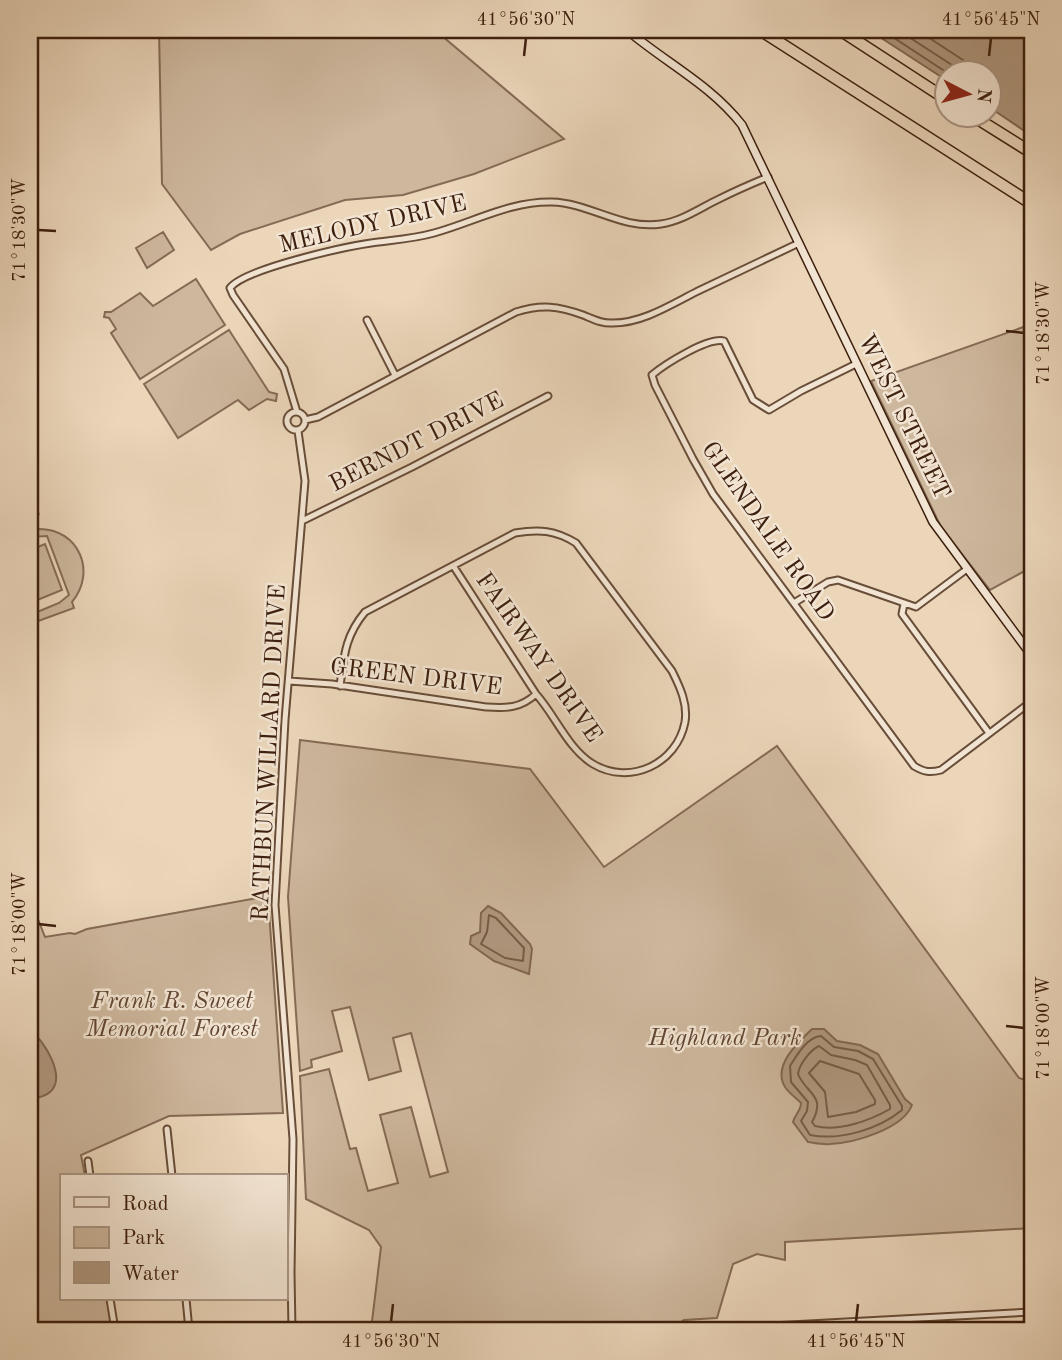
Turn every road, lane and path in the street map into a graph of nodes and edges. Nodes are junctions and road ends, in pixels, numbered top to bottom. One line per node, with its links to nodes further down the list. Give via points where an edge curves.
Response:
1 (627, 30): 7 (main road, WEST STREET, via 727,105)
2 (760, 30): 8 (highway)
3 (840, 30): 4 (highway)
4 (932, 89)
5 (995, 130): 6 (highway)
6 (1032, 153)
7 (768, 177): 9 (main road, WEST STREET); 14 (street, MELODY DRIVE, via 665,223 632,225 572,204 527,203 432,234 370,243 234,282 231,290 284,369)
8 (1032, 204)
9 (799, 243): 11 (main road, WEST STREET); 12 (street, via 628,321 598,321 550,305 534,306)
10 (367, 320): 12 (street)
11 (856, 364): 19 (main road, WEST STREET, via 933,522); 20 (street, GLENDALE ROAD, via 769,410 753,400 724,341 718,339 652,374 713,494)
12 (395, 375): 15 (street)
13 (548, 396): 17 (street, BERNDT DRIVE)
14 (297, 412): 15 (street); 16 (street, RATHBUN WILLARD DRIVE, via 289,415 288,424)
15 (305, 420): 16 (street)
16 (298, 430): 17 (street, RATHBUN WILLARD DRIVE, via 305,481)
17 (302, 520): 23 (street, RATHBUN WILLARD DRIVE)
18 (454, 567): 24 (street, FAIRWAY DRIVE, via 365,612 353,626 345,649); 25 (street, FAIRWAY DRIVE); 25 (street, FAIRWAY DRIVE, via 515,533 548,530 576,543 672,671 682,690 685,720 673,751 660,762 627,773 612,771 580,754)
19 (967, 569): 21 (street, via 916,607); 22 (main road, WEST STREET)
20 (794, 603): 21 (street, via 838,580); 27 (street, GLENDALE ROAD, via 915,766 923,771 941,770)
21 (904, 604): 27 (street, via 902,614)
22 (1032, 656)
23 (289, 681): 24 (street, GREEN DRIVE); 37 (street, RATHBUN WILLARD DRIVE, via 275,905 293,1139)
24 (340, 686): 25 (street, GREEN DRIVE, via 509,708 525,704)
25 (536, 694)
26 (1032, 701): 27 (street, GLENDALE ROAD)
27 (989, 733)
28 (167, 1129): 31 (street)
29 (88, 1161): 30 (street)
30 (90, 1174)
31 (172, 1174)
32 (110, 1300): 35 (street)
33 (186, 1300): 36 (street)
34 (1032, 1312): 38 (street)
35 (116, 1330)
36 (190, 1330)
37 (292, 1330)
38 (695, 1330)

